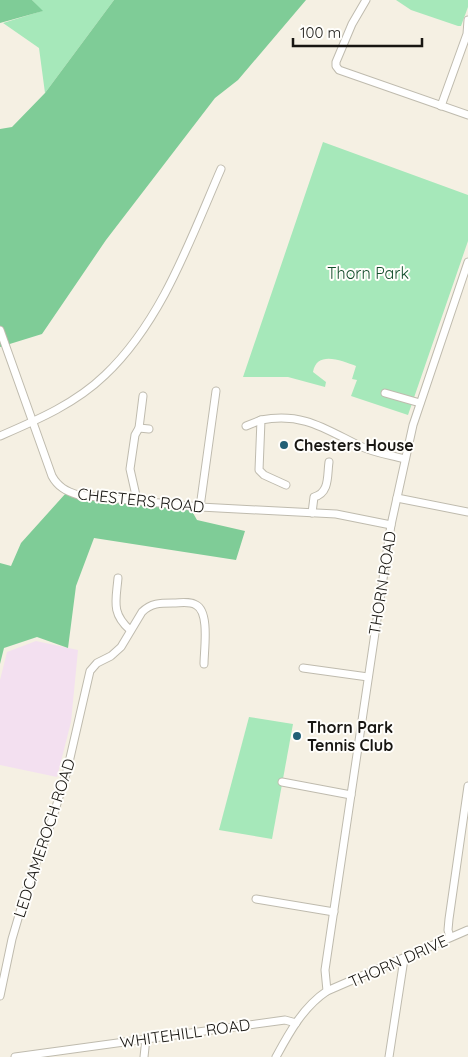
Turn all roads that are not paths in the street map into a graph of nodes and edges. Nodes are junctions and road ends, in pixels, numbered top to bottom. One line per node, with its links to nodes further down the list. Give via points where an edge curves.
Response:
1 (366, 0): 3 (street, via 349,29 336,66)
2 (468, 20): 3 (street, via 468,34)
3 (441, 106): 4 (street)
4 (468, 116)
5 (221, 169): 13 (street, via 170,282 136,339 104,376 58,409)
6 (468, 262): 11 (street, THORN ROAD)
7 (0, 330): 13 (street, CHESTERS ROAD)
8 (216, 391): 23 (street)
9 (385, 393): 11 (street)
10 (143, 396): 15 (street)
11 (420, 403): 18 (street, THORN ROAD)
12 (261, 420): 14 (street); 18 (street, via 300,420 325,428 368,450); 20 (street, via 259,470 264,476)
13 (33, 422): 17 (street); 22 (street, CHESTERS ROAD, via 52,476 60,487 78,495)
14 (246, 426)
15 (139, 428): 16 (street); 22 (street, via 130,469)
16 (150, 429)
17 (0, 436)
18 (405, 459): 21 (street, THORN ROAD)
19 (329, 462): 25 (street, via 327,487 322,494 312,495)
20 (286, 485)
21 (397, 498): 24 (street); 26 (street, THORN ROAD)
22 (137, 500): 23 (street, CHESTERS ROAD)
23 (200, 507): 25 (street, CHESTERS ROAD)
24 (468, 512)
25 (312, 513): 26 (street, CHESTERS ROAD, via 336,514)
26 (391, 525): 31 (street, THORN ROAD)
27 (118, 578): 28 (street, via 115,610)
28 (130, 630): 29 (street, via 142,612 153,604 194,604 202,610 205,620); 40 (street, LEDCAMEROCH ROAD, via 121,647 90,671 65,778)
29 (204, 664)
30 (303, 668): 31 (street)
31 (368, 677): 34 (street, THORN ROAD)
32 (282, 782): 34 (street)
33 (468, 786): 38 (street, via 448,927)
34 (351, 795): 36 (street, THORN ROAD)
35 (256, 900): 36 (street)
36 (334, 912): 42 (street, THORN ROAD, via 326,970)
37 (468, 930): 38 (street, THORN DRIVE)
38 (450, 937): 41 (street, THORN DRIVE)
39 (0, 948): 40 (street)
40 (9, 948): 43 (street, LEDCAMEROCH ROAD)
41 (404, 959): 42 (street, THORN DRIVE); 49 (street)
42 (327, 992): 44 (street, via 315,1000)
43 (0, 996)
44 (296, 1023): 45 (street, WHITEHILL ROAD, via 285,1020); 48 (street)
45 (146, 1038): 46 (street, WHITEHILL ROAD); 47 (street)
46 (15, 1057)
47 (144, 1057)
48 (276, 1057)
49 (389, 1057)

